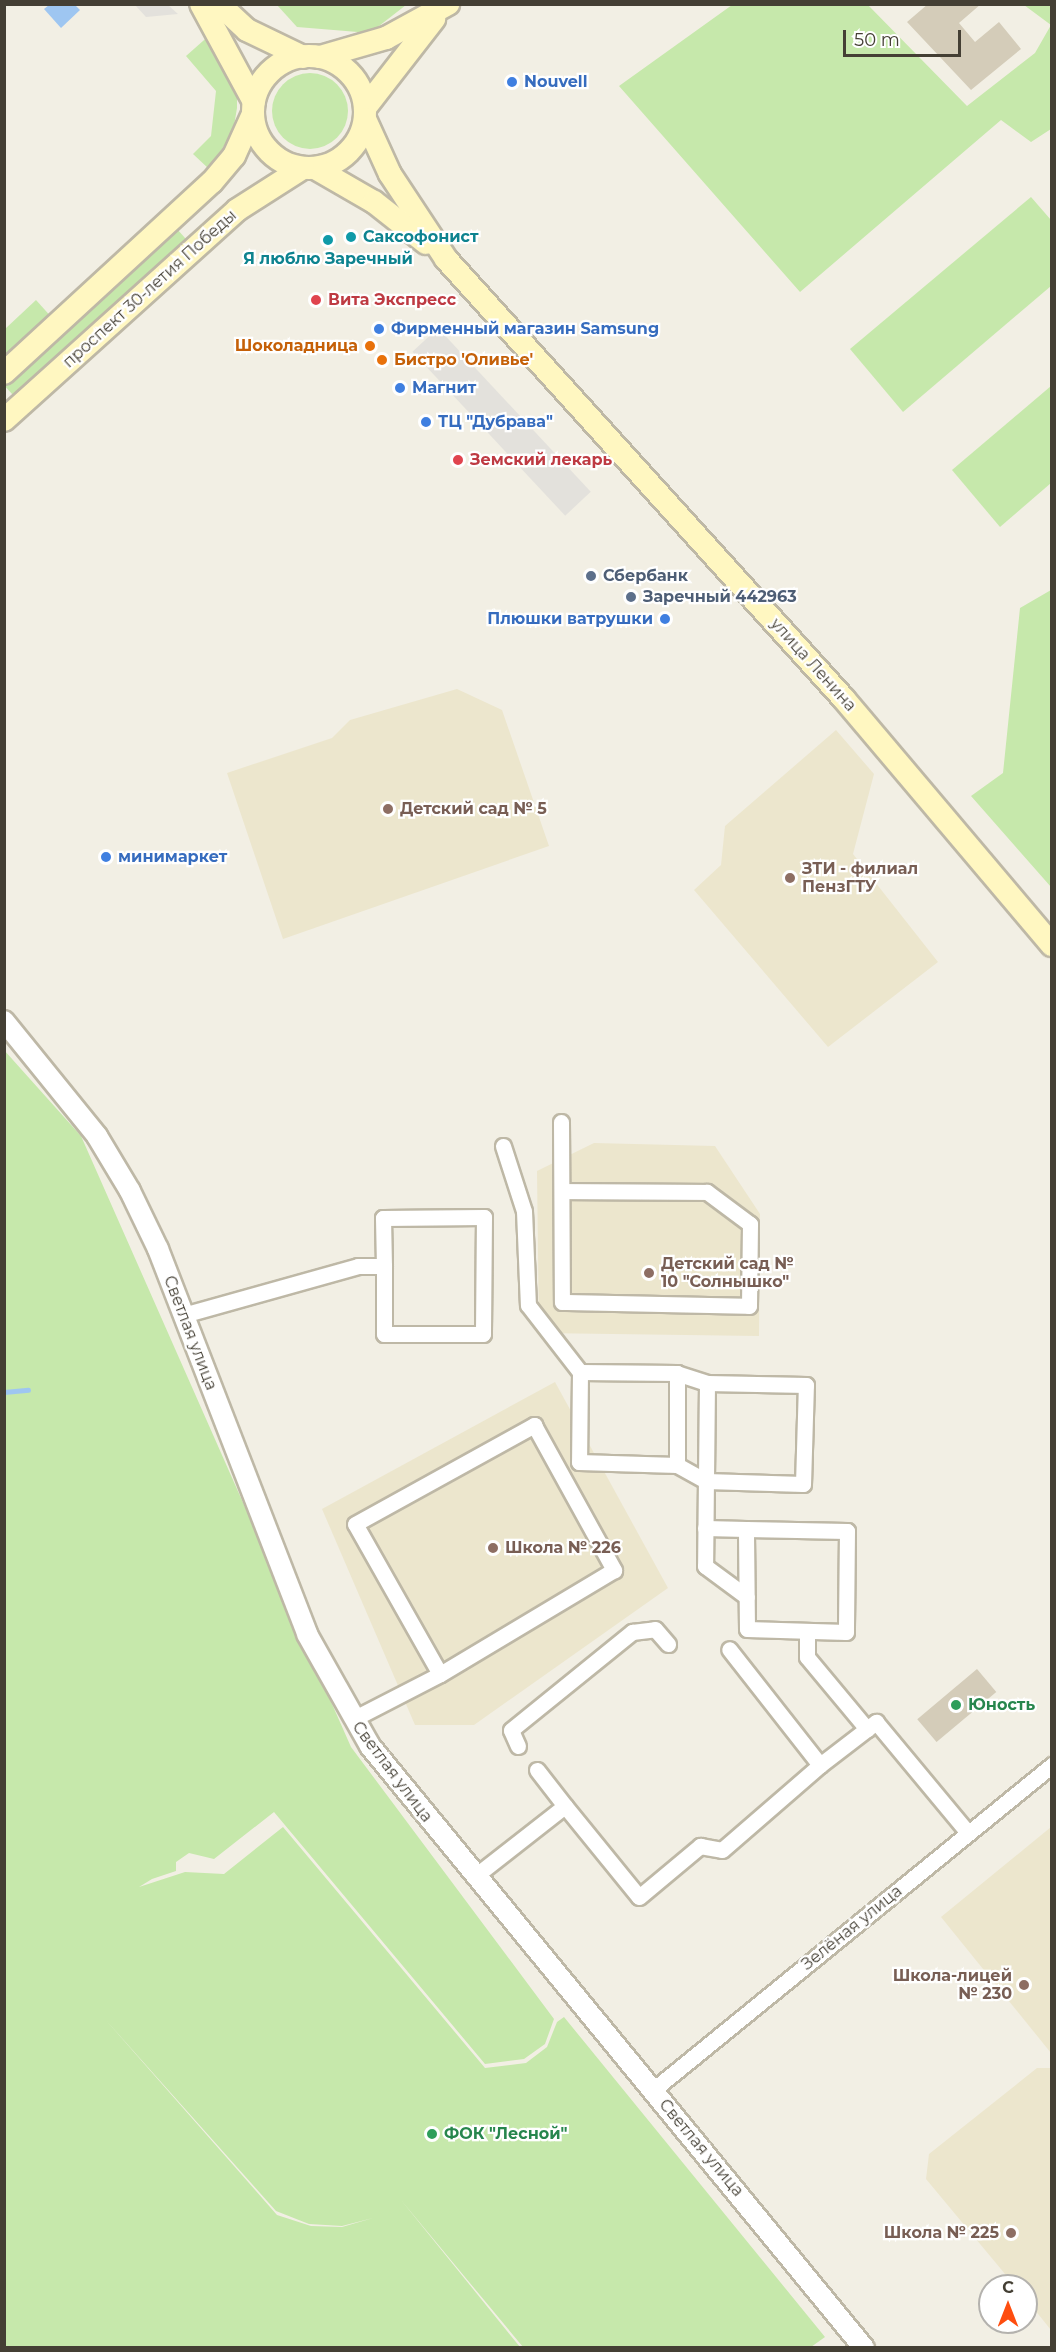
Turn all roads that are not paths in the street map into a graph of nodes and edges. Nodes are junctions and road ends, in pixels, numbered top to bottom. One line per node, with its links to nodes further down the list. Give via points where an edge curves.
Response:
1 (201, 4): 5 (main road)
2 (219, 4): 4 (main road, via 246,30)
3 (446, 7): 4 (main road, via 386,38); 6 (main road)
4 (312, 57): 5 (main road, via 271,71); 6 (main road, via 351,75)
5 (254, 108): 7 (main road, via 268,150 284,162); 9 (main road, проспект 30-летия Победы, via 234,156 212,182)
6 (365, 114): 7 (main road, via 348,152); 8 (main road, улица Ленина, via 390,174)
7 (309, 168): 8 (main road, улица Ленина, via 374,202); 10 (main road, проспект 30-летия Победы, via 237,210)
8 (446, 259): 11 (main road, улица Ленина, via 844,699)
9 (4, 374)
10 (4, 420)
11 (1052, 945)
12 (4, 1021): 17 (street, Светлая улица, via 97,1136 130,1191)
13 (561, 1122): 15 (street)
14 (503, 1146): 18 (street, via 524,1211 528,1305)
15 (562, 1191): 15 (street, via 707,1192 750,1224 749,1306 561,1302)
16 (384, 1266): 16 (street, via 383,1218 484,1217 483,1334 384,1334); 17 (street, via 358,1266)
17 (183, 1315): 30 (street, Светлая улица, via 307,1634)
18 (580, 1372): 19 (street); 21 (street, via 579,1462)
19 (677, 1373): 20 (street); 21 (street)
20 (706, 1383): 22 (street); 22 (street, via 806,1385 803,1484)
21 (677, 1465): 22 (street)
22 (706, 1481): 23 (street)
23 (705, 1528): 24 (street); 25 (street, via 705,1566)
24 (746, 1529): 25 (street); 26 (street, via 847,1531 846,1632)
25 (747, 1597): 26 (street, via 747,1629)
26 (807, 1631): 31 (street, via 807,1657)
27 (668, 1644): 32 (street, via 655,1629 632,1632 511,1730)
28 (729, 1649): 33 (street)
29 (440, 1674): 29 (street, via 614,1570 534,1425 356,1524); 30 (street)
30 (353, 1719): 38 (street, Светлая улица, via 386,1768)
31 (867, 1729): 33 (street); 37 (street, via 876,1722)
32 (518, 1746)
33 (820, 1765): 36 (street, via 722,1850 700,1846 639,1897)
34 (1052, 1765): 37 (street, Зелёная улица)
35 (537, 1770): 36 (street)
36 (565, 1806): 38 (street)
37 (968, 1833): 39 (street, Зелёная улица)
38 (474, 1877): 39 (street, Светлая улица)
39 (653, 2090): 40 (street, Светлая улица)
40 (864, 2348)

